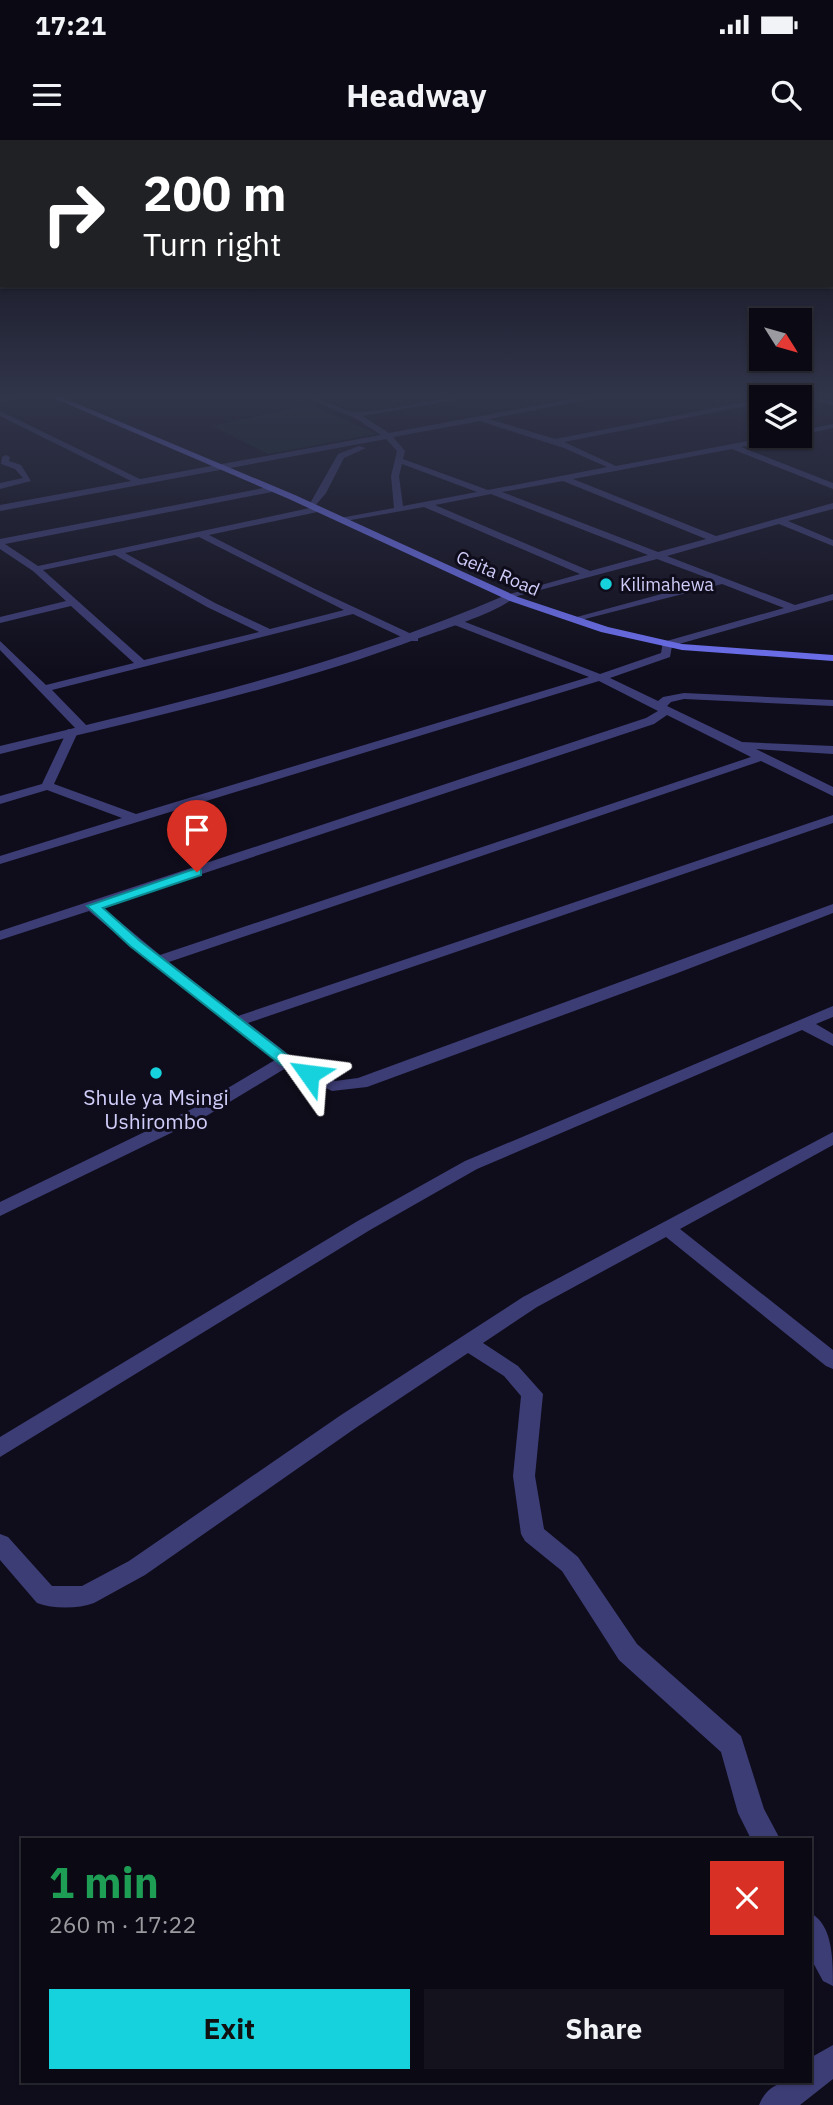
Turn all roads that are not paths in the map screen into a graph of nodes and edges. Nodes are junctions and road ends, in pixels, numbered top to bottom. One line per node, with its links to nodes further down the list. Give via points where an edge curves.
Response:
1 (103, 489): 12 (street)
2 (274, 489): 11 (main road, Geita Road); 18 (street)
3 (324, 489): 11 (street)
4 (397, 489): 13 (street)
5 (478, 489): 8 (street)
6 (505, 489): 8 (street)
7 (590, 489): 17 (street)
8 (487, 492): 9 (street); 21 (street)
9 (424, 504): 13 (street); 23 (street)
10 (833, 506): 15 (street)
11 (315, 507): 14 (main road, Geita Road); 16 (street)
12 (0, 508)
13 (399, 509): 14 (street)
14 (344, 520): 25 (main road, Geita Road)
15 (779, 521): 17 (street); 19 (street)
16 (200, 534): 20 (street); 29 (street)
17 (715, 539): 21 (street)
18 (0, 543): 22 (street)
19 (833, 543)
20 (116, 552): 22 (street); 33 (street)
21 (657, 556): 23 (street); 24 (street)
22 (36, 569): 27 (street)
23 (590, 575): 25 (street)
24 (725, 580): 28 (street); 31 (street)
25 (510, 597): 31 (main road, Geita Road); 32 (street)
26 (833, 597): 28 (street)
27 (74, 602): 30 (street); 38 (street)
28 (794, 608): 36 (street)
29 (354, 611): 33 (street); 34 (street)
30 (0, 620)
31 (577, 620): 36 (main road, Geita Road)
32 (456, 622): 34 (street); 39 (street)
33 (268, 632): 38 (street)
34 (414, 639): 43 (street)
35 (0, 644): 40 (street)
36 (667, 644): 37 (main road, Geita Road); 39 (street, via 666,655)
37 (830, 657)
38 (142, 664): 40 (street)
39 (599, 677): 42 (street); 51 (street)
40 (43, 689): 43 (street)
41 (833, 703): 42 (street, via 684,696 667,699)
42 (664, 708): 44 (street); 54 (street, via 650,721)
43 (78, 731): 46 (street); 48 (street, via 55,764)
44 (738, 745): 45 (street); 47 (street)
45 (833, 750)
46 (0, 751)
47 (762, 757): 49 (street); 57 (street)
48 (47, 786): 50 (street); 51 (street)
49 (833, 792)
50 (0, 800)
51 (136, 819): 53 (street)
52 (833, 819): 59 (street)
53 (0, 860)
54 (93, 906): 56 (street); 57 (street)
55 (833, 908): 62 (street, via 361,1083 332,1086)
56 (0, 936)
57 (157, 961): 59 (street)
58 (833, 1011): 60 (street)
59 (236, 1022): 62 (street)
60 (804, 1024): 61 (street); 68 (street, via 471,1165)
61 (833, 1041)
62 (286, 1061): 64 (street, via 202,1111)
63 (833, 1138): 65 (street)
64 (0, 1210)
65 (667, 1228): 66 (street, via 530,1302); 67 (street)
66 (468, 1343): 69 (street, via 137,1569 85,1596 46,1596); 70 (street, via 511,1371 532,1394 524,1476 533,1534 570,1564 628,1652 732,1745 752,1813)
67 (833, 1361)
68 (0, 1448)
69 (0, 1544)
70 (765, 1838)
71 (812, 1931): 72 (street)
72 (833, 1971)
73 (833, 2060): 74 (street)
74 (812, 2076)
75 (803, 2083): 76 (street)
76 (775, 2105)

